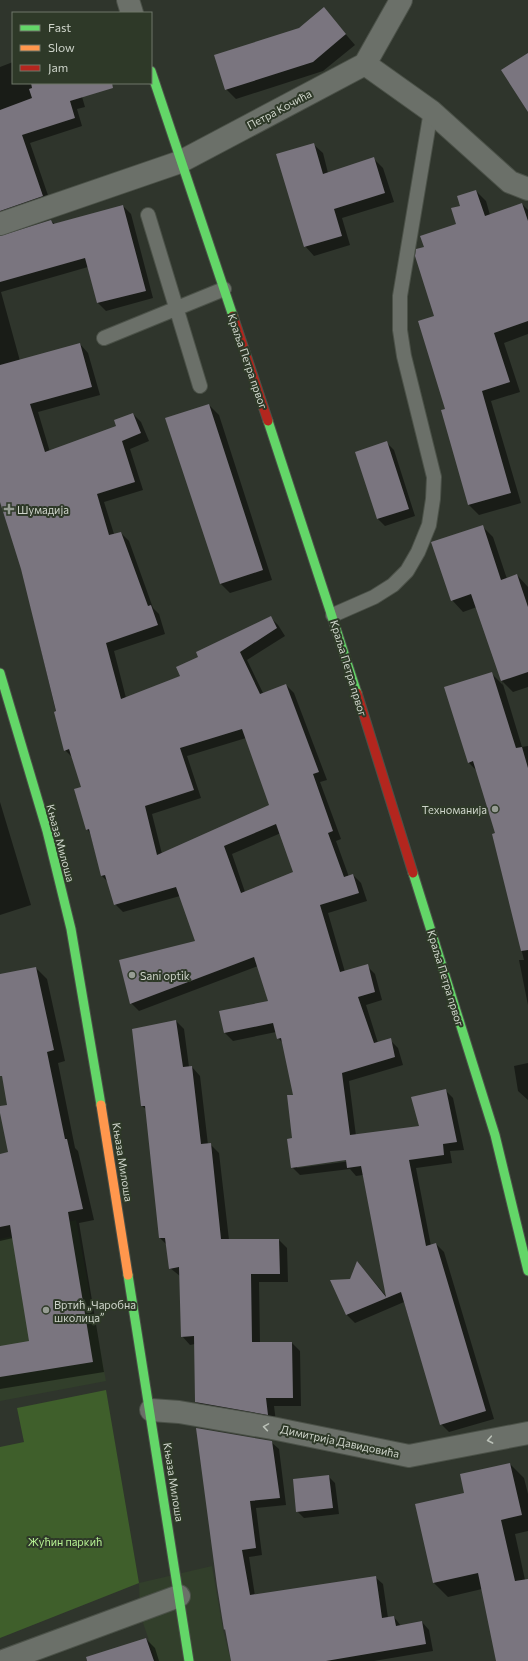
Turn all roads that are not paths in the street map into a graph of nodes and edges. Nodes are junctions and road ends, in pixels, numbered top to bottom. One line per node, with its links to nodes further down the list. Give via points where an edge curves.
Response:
1 (128, 0): 3 (street)
2 (401, 0): 4 (street)
3 (132, 12)
4 (364, 64): 6 (street); 7 (street, Петра Кочића)
5 (152, 74): 7 (street, Краља Петра првог)
6 (431, 111): 8 (street, via 510,182); 15 (lane, via 400,296 400,330 404,356 434,478 434,499 429,525 407,571 393,585 374,597)
7 (180, 162): 10 (street, Петра Кочића); 11 (street, Краља Петра првог)
8 (528, 190)
9 (148, 215): 12 (lane)
10 (0, 224)
11 (224, 289): 12 (lane); 15 (street, Краља Петра првог)
12 (176, 308): 13 (lane); 14 (lane)
13 (104, 338)
14 (200, 386)
15 (332, 615): 17 (street, Краља Петра првог, via 495,1135)
16 (0, 673): 18 (street, Књаза Милоша, via 47,831 71,929 91,1037)
17 (528, 1271)
18 (151, 1410): 19 (street, Димитрија Давидовића, one-way to 18, via 409,1456 272,1428 179,1412); 20 (street, Књаза Милоша)
19 (528, 1433)
20 (178, 1596): 21 (street); 22 (street, Књаза Милоша)
21 (3, 1661)
22 (189, 1661)

